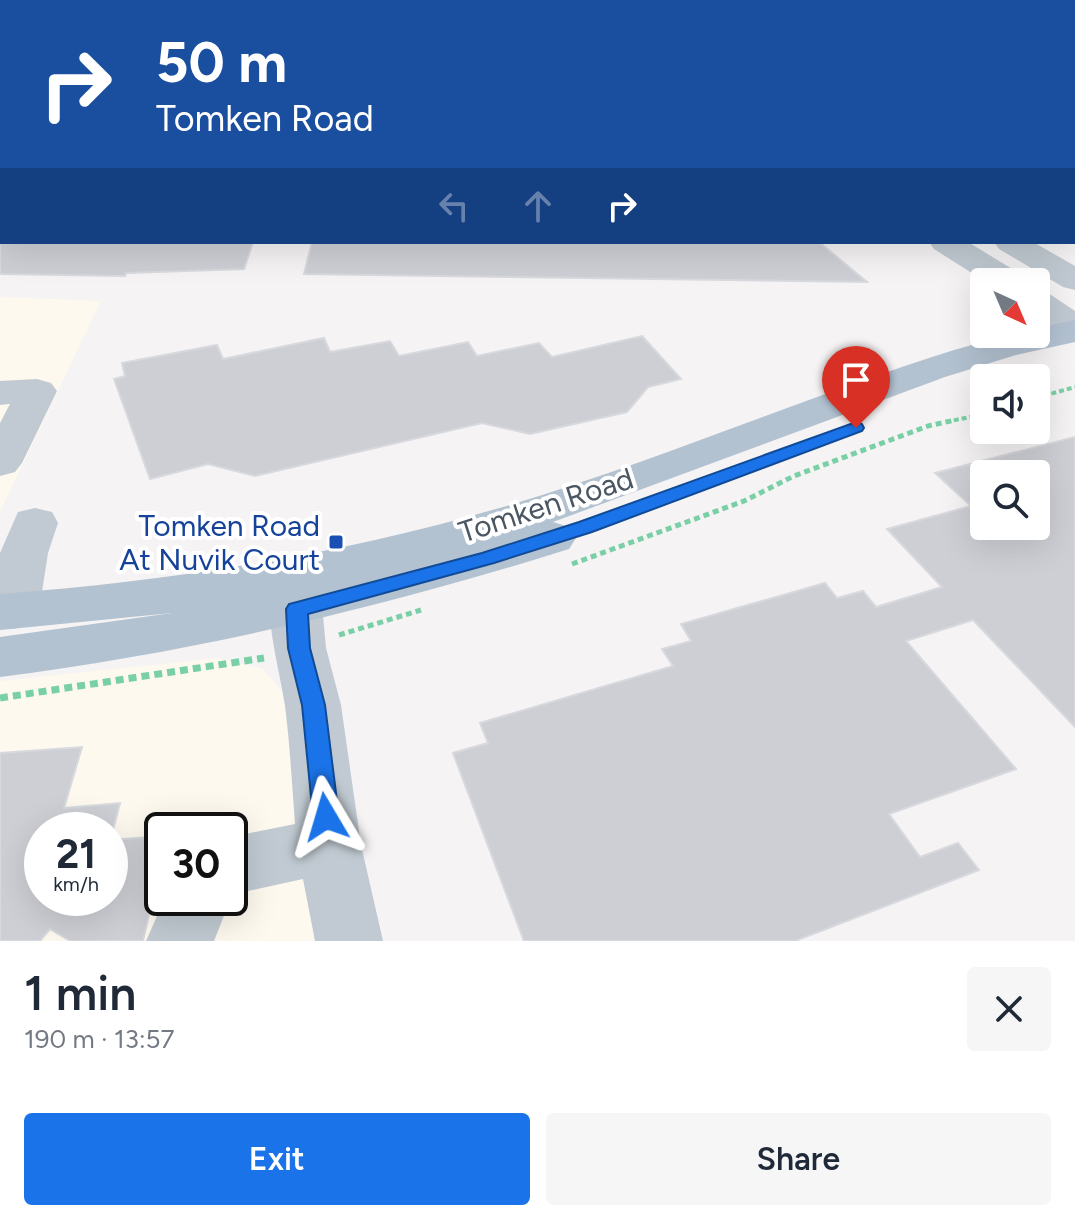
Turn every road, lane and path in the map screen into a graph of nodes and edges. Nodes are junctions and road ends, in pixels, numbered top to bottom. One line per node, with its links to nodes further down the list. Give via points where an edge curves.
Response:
1 (948, 244): 3 (street)
2 (1013, 244): 4 (street)
3 (987, 268)
4 (1075, 280)
5 (1050, 310): 6 (street)
6 (1075, 329): 17 (main road, Tomken Road, via 888,384 530,514 407,548)
7 (1075, 359): 8 (main road)
8 (1050, 365)
9 (970, 386): 17 (main road, Tomken Road, via 486,559)
10 (1075, 387): 11 (path)
11 (1050, 394)
12 (3, 397): 14 (street, via 37,391)
13 (970, 418): 16 (path, via 913,432 794,476 744,501)
14 (0, 463)
15 (35, 523): 19 (street)
16 (569, 566)
17 (296, 591): 19 (main road, Tomken Road, via 133,639); 23 (street, via 299,648 313,705)
18 (426, 608): 20 (path)
19 (4, 626)
20 (354, 631)
21 (253, 661): 22 (path)
22 (0, 698)
23 (329, 845): 24 (street); 27 (street)
24 (248, 862)
25 (190, 916): 26 (street)
26 (180, 941)
27 (349, 941)

